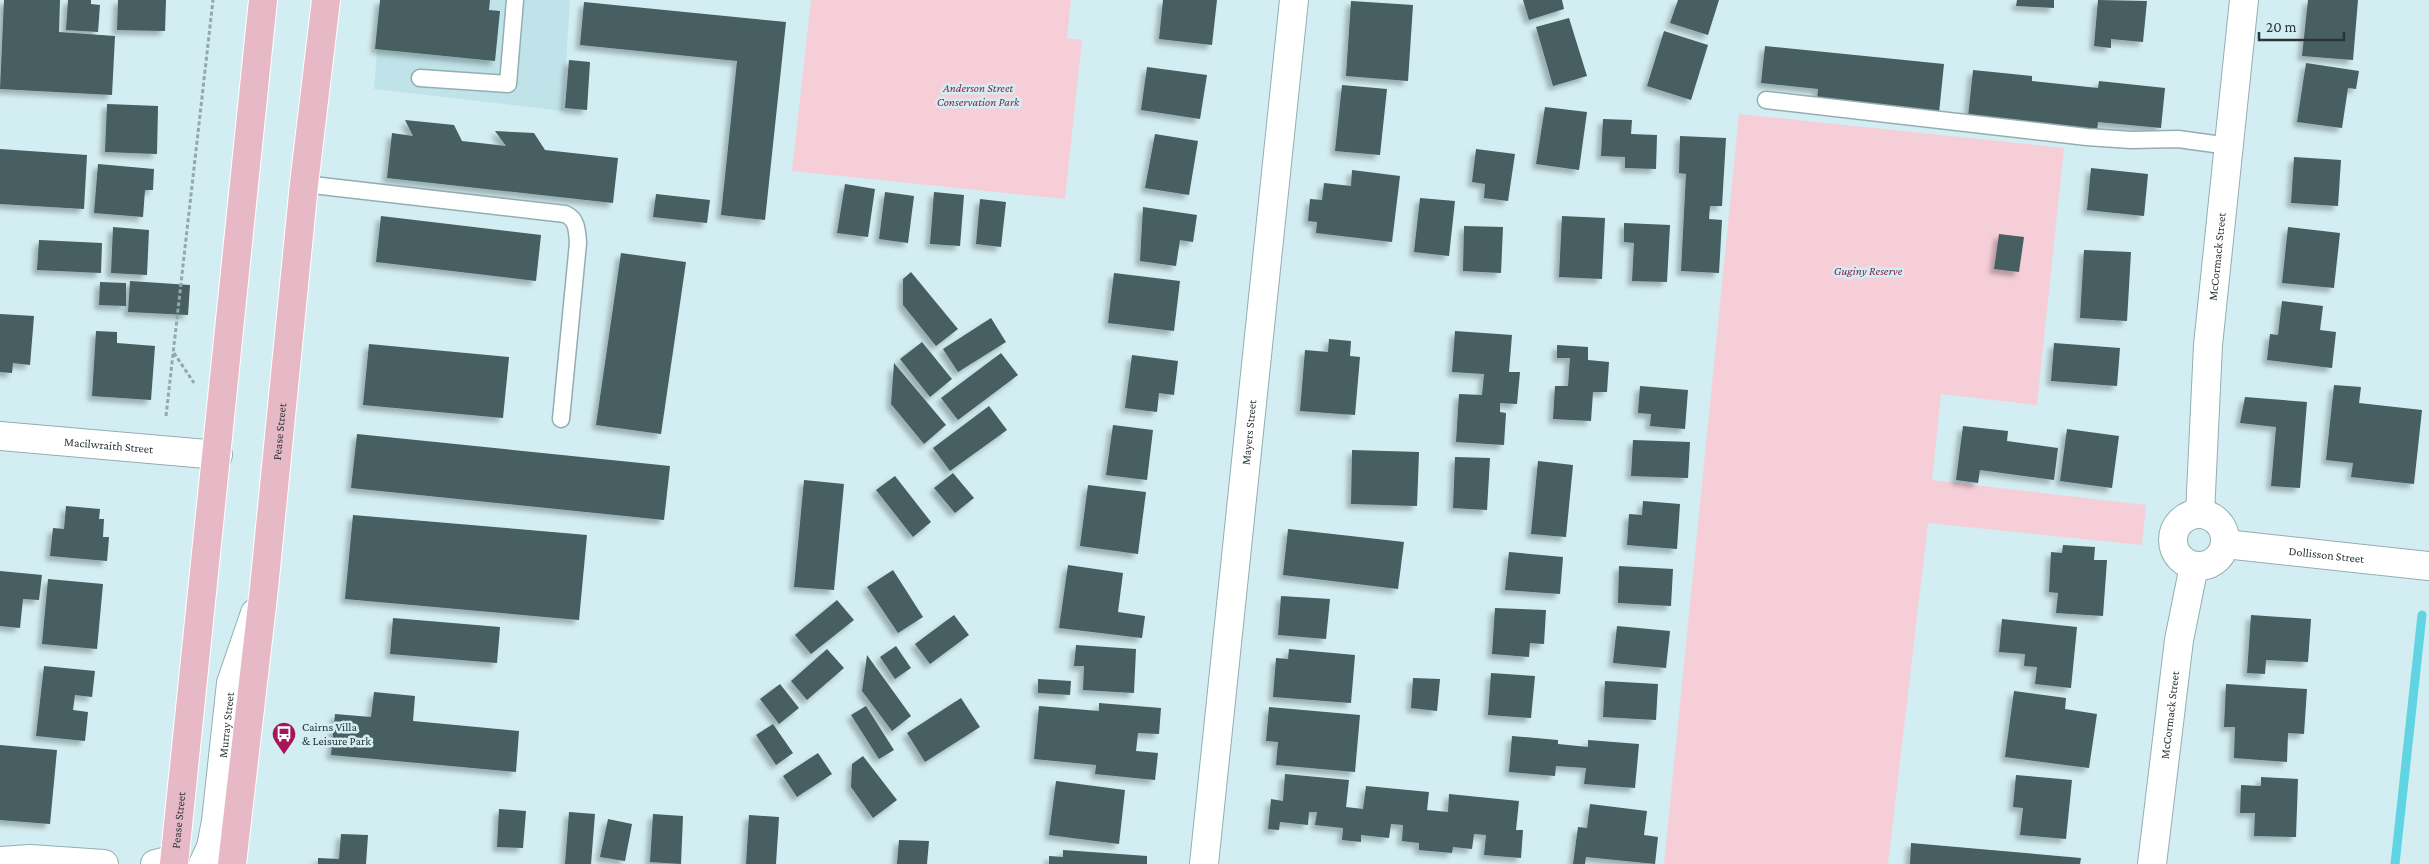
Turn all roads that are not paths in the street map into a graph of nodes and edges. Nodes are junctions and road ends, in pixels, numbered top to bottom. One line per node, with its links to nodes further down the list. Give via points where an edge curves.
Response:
1 (326, 0): 9 (main road, Pease Street)
2 (515, 0): 6 (lane, via 508,84)
3 (1294, 0): 23 (street, Mayers Street)
4 (2244, 0): 8 (street, McCormack Street)
5 (261, 2): 12 (main road, Pease Street)
6 (420, 78)
7 (1766, 100): 8 (lane, via 2087,136 2131,140 2178,139)
8 (2229, 146): 13 (street, McCormack Street, via 2208,345)
9 (304, 184): 10 (lane, via 571,216 578,242); 17 (main road, Pease Street)
10 (561, 419)
11 (0, 436): 12 (street, Macilwraith Street)
12 (218, 455): 19 (main road, Pease Street)
13 (2200, 514): 14 (street, via 2213,518 2222,527); 15 (street, via 2180,522 2173,538 2179,558)
14 (2225, 544): 15 (street, via 2214,562); 16 (street, Dollisson Street)
15 (2194, 566): 24 (street, McCormack Street, via 2171,701)
16 (2429, 566)
17 (264, 588): 21 (street, Murray Street, via 231,683 216,821 211,847); 22 (main road, Pease Street)
18 (0, 861): 20 (street, via 30,859)
19 (168, 862)
20 (104, 864)
21 (203, 864)
22 (232, 864)
23 (1204, 864)
24 (2152, 864)

